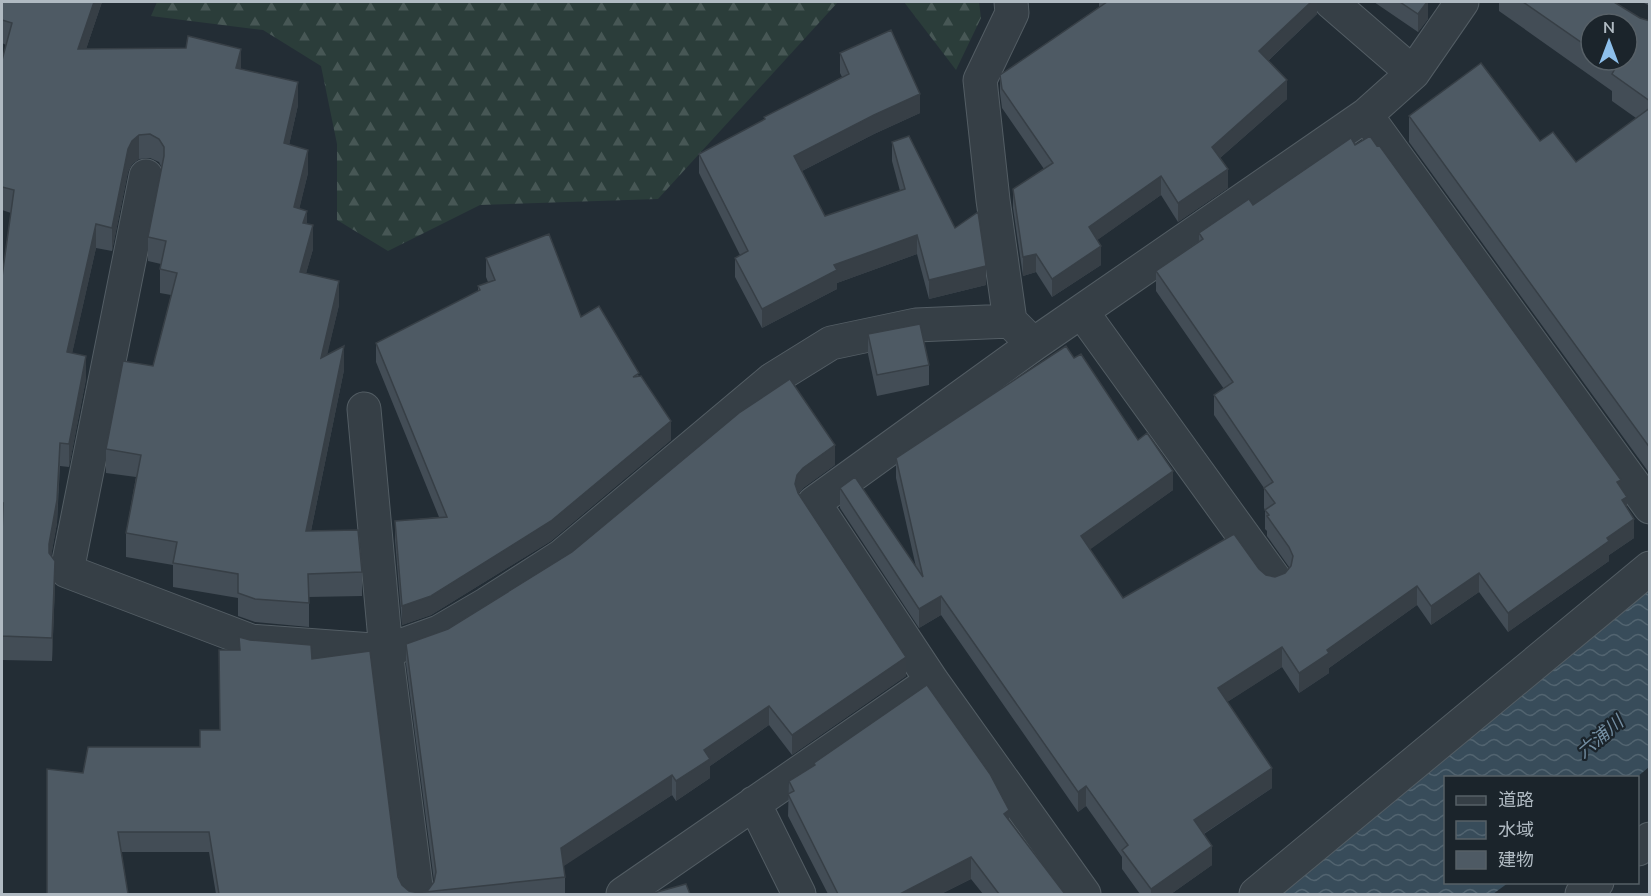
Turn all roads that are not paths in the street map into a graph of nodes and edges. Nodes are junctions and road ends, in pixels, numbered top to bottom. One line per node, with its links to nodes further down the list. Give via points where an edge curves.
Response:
1 (1011, 2): 8 (street, via 1012,13 980,80)
2 (1331, 2): 4 (street)
3 (1462, 2): 4 (street)
4 (1413, 73): 5 (street)
5 (1366, 115): 7 (street); 11 (street)
6 (146, 176): 14 (street, via 68,571 251,641)
7 (1082, 312): 9 (street); 13 (street)
8 (1010, 321): 9 (street); 14 (street, via 916,325 831,343 772,379 562,556 439,632)
9 (1034, 344): 15 (street, via 814,503)
10 (364, 409): 14 (street)
11 (1650, 507)
12 (1650, 568): 22 (street)
13 (1274, 578)
14 (386, 651): 18 (street)
15 (932, 681): 16 (street); 21 (street)
16 (754, 803): 19 (street); 20 (street)
17 (1594, 884): 23 (street)
18 (417, 894)
19 (623, 894)
20 (799, 894)
21 (1084, 894)
22 (1256, 894)
23 (1582, 894)

